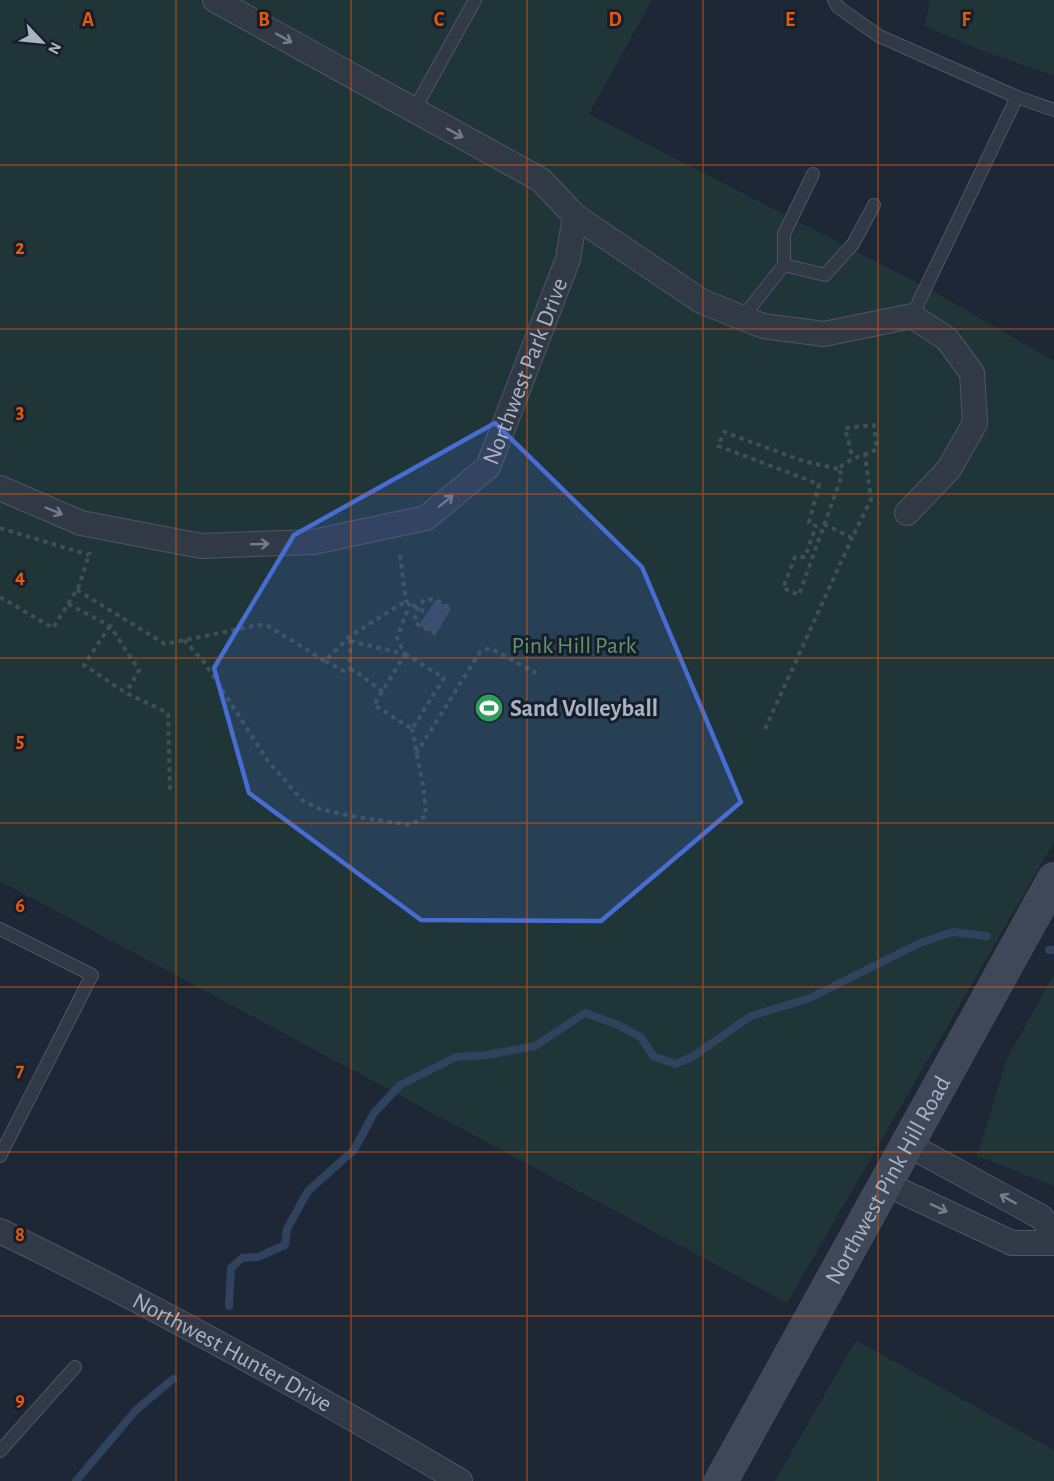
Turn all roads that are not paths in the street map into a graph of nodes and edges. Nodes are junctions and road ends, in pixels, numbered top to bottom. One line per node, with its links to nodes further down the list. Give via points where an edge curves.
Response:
1 (214, 0): 5 (street, one-way to 5)
2 (475, 0): 5 (lane)
3 (834, 0): 4 (lane, via 879,36)
4 (1017, 97): 6 (lane); 11 (lane)
5 (414, 110): 9 (street, one-way to 9, via 541,180)
6 (1054, 110)
7 (813, 174): 10 (lane, via 784,234)
8 (874, 205): 10 (lane, via 854,244 825,275)
9 (575, 216): 12 (street, via 701,301); 13 (street, Northwest Park Drive, one-way to 9, via 81,523 201,546 313,542 426,518 488,467 568,259)
10 (784, 265): 12 (lane)
11 (912, 316): 12 (street, via 824,334 763,326); 14 (street, via 947,339 972,373 975,423 949,469)
12 (742, 318)
13 (0, 488)
14 (907, 513)
15 (1054, 879): 17 (main road, Northwest Pink Hill Road)
16 (0, 929): 18 (lane, via 92,975)
17 (908, 1144): 19 (main road, Northwest Pink Hill Road); 21 (street, one-way to 17, via 1041,1217)
18 (0, 1156)
19 (886, 1184): 22 (street, one-way to 22, via 1012,1243); 26 (main road, Northwest Pink Hill Road)
20 (0, 1231): 25 (street, Northwest Hunter Drive, via 134,1296 338,1408)
21 (1054, 1233)
22 (1054, 1243)
23 (75, 1367): 24 (lane)
24 (0, 1451)
25 (460, 1481)
26 (721, 1481)

